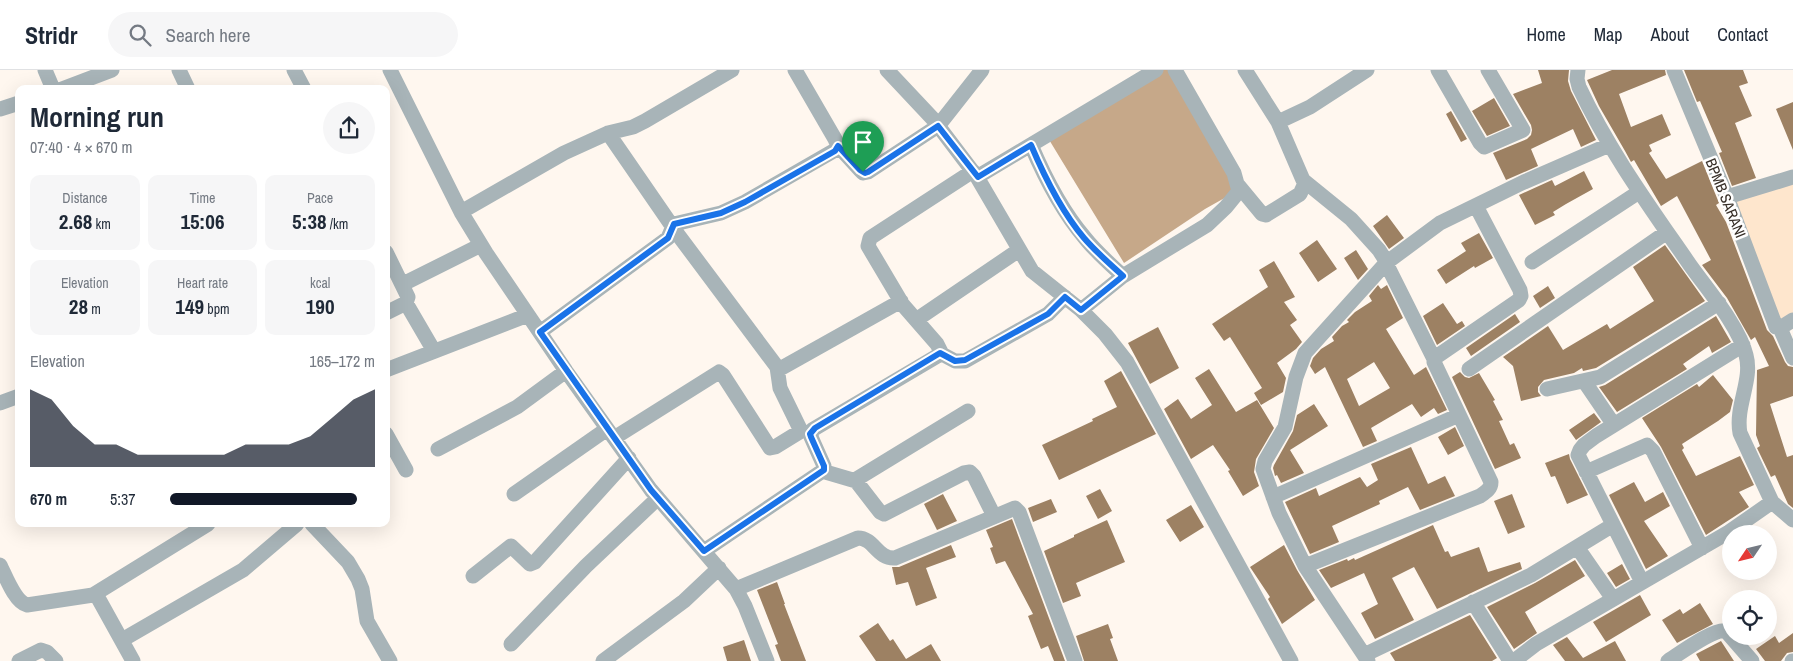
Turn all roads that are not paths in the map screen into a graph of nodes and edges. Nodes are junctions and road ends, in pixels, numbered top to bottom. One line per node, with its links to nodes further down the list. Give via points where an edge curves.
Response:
1 (45, 70): 19 (street)
2 (112, 70): 18 (street)
3 (180, 70): 21 (street)
4 (294, 70): 22 (street)
5 (390, 70): 38 (street)
6 (732, 70): 27 (street, via 645,122)
7 (795, 70): 30 (street)
8 (886, 70): 26 (street)
9 (982, 70): 26 (street)
10 (1156, 70): 28 (street)
11 (1176, 70): 34 (street)
12 (1245, 70): 25 (street)
13 (1367, 70): 25 (street, via 1310,108)
14 (1438, 70): 15 (street, via 1484,147 1523,130)
15 (1488, 70)
16 (1578, 70): 29 (street, via 1579,87)
17 (1674, 70): 36 (street, BPMB SARANI)
18 (101, 82): 20 (street)
19 (51, 85)
20 (84, 85)
21 (186, 85)
22 (302, 85)
23 (15, 104): 24 (street)
24 (0, 109)
25 (1278, 122): 33 (street)
26 (938, 126): 30 (street, via 865,173); 31 (street)
27 (608, 133): 38 (street, via 564,153); 39 (street)
28 (1031, 145): 31 (street); 46 (street, via 1064,210 1085,239)
29 (1609, 145): 35 (street); 37 (street)
30 (838, 146): 39 (street, via 835,151 737,206 715,216)
31 (975, 174): 42 (street); 49 (street, via 870,238 868,246)
32 (1793, 177): 36 (street)
33 (1305, 183): 34 (street, via 1300,194 1266,215); 45 (street, via 1351,219 1380,250)
34 (1238, 185): 46 (street, via 1239,191 1207,224)
35 (1639, 192): 40 (street); 44 (street)
36 (1727, 197): 56 (street, BPMB SARANI)
37 (1476, 206): 45 (street, via 1440,223); 62 (street, via 1521,296)
38 (461, 212): 41 (street)
39 (673, 226): 57 (street, via 665,241); 65 (street)
40 (1667, 232): 51 (street); 64 (street)
41 (481, 245): 47 (street); 54 (street)
42 (1019, 250): 48 (street, via 1032,271); 55 (street)
43 (390, 260): 47 (street)
44 (1532, 262)
45 (1386, 263): 62 (street); 83 (street, via 1305,353 1285,427 1263,466)
46 (1123, 276): 52 (street)
47 (402, 284): 50 (street, via 408,295)
48 (1065, 297): 52 (street); 60 (street, via 1048,314 965,360 955,361)
49 (901, 301): 55 (street); 65 (street)
50 (406, 303): 53 (street); 59 (street)
51 (1719, 304): 58 (street); 67 (street, via 1600,377)
52 (1081, 310): 114 (street, via 1127,362)
53 (390, 311)
54 (528, 315): 57 (street); 59 (street)
55 (916, 320): 60 (street, via 937,344)
56 (1783, 325): 61 (street, BPMB SARANI)
57 (540, 332): 66 (street)
58 (1743, 345): 73 (street); 85 (street, via 1749,368 1738,426)
59 (434, 351): 63 (street)
60 (940, 353): 79 (street, via 812,430 811,437 824,466)
61 (1793, 358)
62 (1434, 359): 72 (street)
63 (390, 368)
64 (1469, 369)
65 (778, 370): 74 (street, via 780,388 801,431 775,447 770,448 766,444 719,372)
66 (566, 371): 74 (street); 76 (street, via 517,407)
67 (1584, 381): 68 (street); 73 (street)
68 (1548, 389)
69 (15, 397): 70 (street)
70 (0, 403)
71 (968, 411): 81 (street)
72 (1458, 415): 83 (street); 96 (street, via 1491,482 1487,492)
73 (1614, 425): 80 (street, via 1580,450 1578,455)
74 (611, 433): 77 (street); 82 (street)
75 (390, 441): 78 (street)
76 (438, 450)
77 (629, 458): 84 (street); 98 (street, via 535,562 530,564 511,546)
78 (406, 470)
79 (822, 470): 81 (street); 94 (street)
80 (1586, 472): 88 (street); 93 (street, via 1644,445 1650,447)
81 (855, 480): 86 (street, via 884,514 970,472)
82 (514, 494)
83 (1273, 497): 96 (street)
84 (658, 498): 94 (street); 105 (street)
85 (1772, 502): 87 (street); 93 (street)
86 (994, 516): 100 (street, via 894,558 886,557 865,539 858,538); 113 (street, via 1015,508 1019,512)
87 (1793, 520)
88 (1613, 525): 92 (street); 99 (street)
89 (203, 527): 101 (street)
90 (294, 527): 104 (street, via 244,570)
91 (315, 527): 110 (street, via 348,562 358,579 367,621)
92 (1578, 547): 102 (street); 103 (street, via 1531,575)
93 (1702, 548): 99 (street)
94 (704, 551): 97 (street)
95 (0, 565): 101 (street, via 24,604)
96 (1305, 566): 106 (street)
97 (719, 568): 100 (street); 111 (street, via 684,601)
98 (473, 576)
99 (1642, 582): 102 (street)
100 (736, 589): 112 (street)
101 (94, 595): 104 (street, via 99,598)
102 (1613, 599): 115 (street)
103 (1473, 602): 106 (street); 115 (street)
104 (122, 640): 109 (street)
105 (511, 644)
106 (1366, 658)
107 (18, 661): 108 (street, via 41,650)
108 (56, 661)
109 (133, 661)
110 (390, 661)
111 (603, 661)
112 (767, 661)
113 (1075, 661)
114 (1291, 661)
115 (1512, 661)
116 (1668, 661): 117 (street, via 1722,630)
117 (1752, 661)

